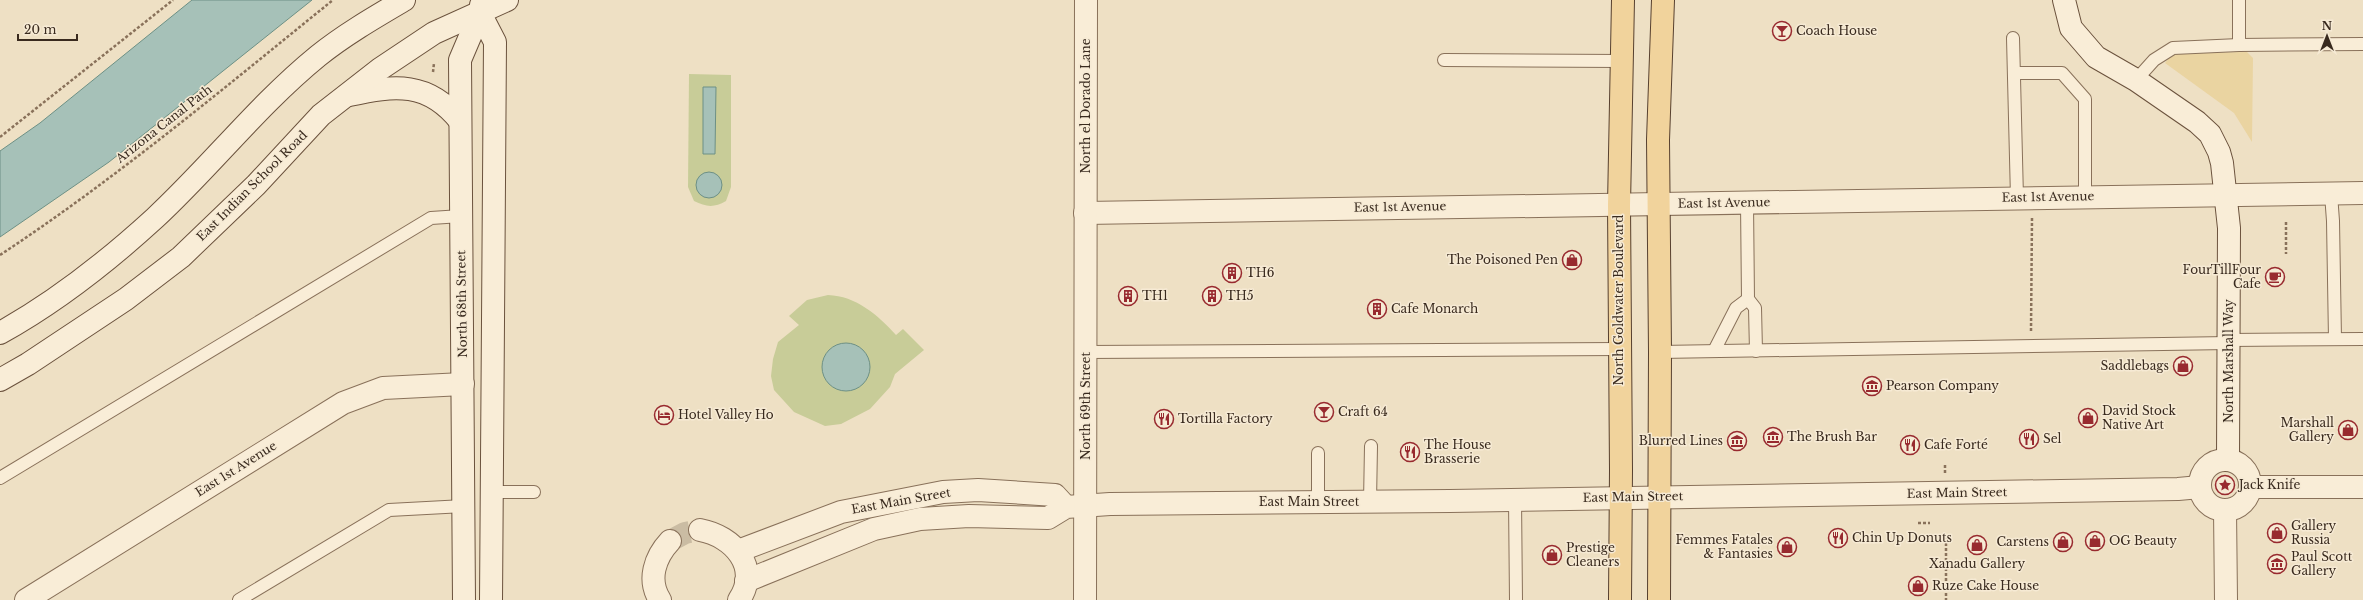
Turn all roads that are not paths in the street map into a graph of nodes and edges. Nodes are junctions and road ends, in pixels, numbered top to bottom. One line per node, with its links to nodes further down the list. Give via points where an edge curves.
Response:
1 (404, 0): 29 (street, via 318,56 244,124 155,218 82,279)
2 (507, 0): 8 (street, East Indian School Road)
3 (1086, 0): 26 (street, North el Dorado Lane)
4 (1623, 0): 13 (main road, North Goldwater Boulevard)
5 (1663, 0): 24 (main road)
6 (2064, 0): 15 (street, North Marshall Way, via 2071,28 2096,57)
7 (2239, 0): 11 (lane)
8 (480, 6): 16 (street, East Indian School Road, via 380,69); 17 (street, North 68th Street, via 460,60); 47 (street, via 495,42)
9 (2013, 38): 14 (lane)
10 (2363, 44): 11 (lane)
11 (2239, 45): 15 (lane, via 2173,48 2154,60)
12 (1444, 60): 13 (lane)
13 (1622, 61): 25 (main road, North Goldwater Boulevard)
14 (2015, 73): 21 (lane, via 2062,73 2085,99); 22 (lane)
15 (2136, 80): 19 (street, North Marshall Way, via 2197,122 2210,134 2219,152)
16 (346, 96): 17 (street, via 390,88 406,88 424,92 438,99 450,108); 38 (street, East Indian School Road, via 321,115 256,185 181,257 126,299)
17 (460, 121): 27 (street, North 68th Street)
18 (2363, 193): 20 (street, East 1st Avenue)
19 (2227, 194): 20 (street, East 1st Avenue); 21 (street, East 1st Avenue); 32 (street, North Marshall Way)
20 (2331, 194): 30 (lane)
21 (2085, 196): 22 (street, East 1st Avenue)
22 (2017, 198): 23 (street, East 1st Avenue)
23 (1747, 203): 24 (street, East 1st Avenue); 28 (lane)
24 (1658, 204): 25 (street, East 1st Avenue); 37 (main road)
25 (1618, 205): 26 (street, East 1st Avenue); 33 (main road, North Goldwater Boulevard)
26 (1085, 213): 36 (street, North 69th Street)
27 (461, 216): 39 (street, North 68th Street); 43 (lane, via 431,218)
28 (1748, 299): 34 (lane, via 1736,308); 35 (lane, via 1755,308)
29 (0, 333)
30 (2335, 339): 31 (lane); 32 (lane)
31 (2363, 339)
32 (2229, 341): 35 (lane); 42 (street, North Marshall Way)
33 (1620, 349): 36 (lane); 50 (main road, North Goldwater Boulevard)
34 (1714, 351): 35 (lane); 37 (lane)
35 (1756, 351)
36 (1085, 352): 55 (street, North 69th Street)
37 (1660, 352): 49 (main road)
38 (0, 380)
39 (463, 384): 51 (street, North 68th Street); 61 (street, East 1st Avenue, via 383,388 342,403)
40 (1371, 446): 54 (lane)
41 (1318, 453): 53 (lane)
42 (2228, 460): 44 (street, via 2214,462 2208,467 2203,472); 45 (street, via 2238,463 2245,469)
43 (0, 478)
44 (2200, 487): 49 (street, East Main Street, via 1968,493); 56 (street, via 2208,503)
45 (2250, 487): 46 (street); 56 (street, via 2239,506)
46 (2363, 487)
47 (492, 492): 48 (lane); 51 (street); 64 (street)
48 (534, 492)
49 (1660, 496): 50 (street, East Main Street); 69 (main road)
50 (1621, 497): 52 (street, East Main Street); 68 (main road, North Goldwater Boulevard)
51 (464, 498): 62 (lane, via 389,510); 63 (street, North 68th Street)
52 (1515, 499): 54 (street, East Main Street); 67 (lane)
53 (1318, 502): 54 (street, East Main Street); 55 (street, East Main Street)
54 (1370, 502)
55 (1076, 506): 59 (street, East Main Street, via 1055,495 978,490 943,492 841,512); 60 (street, East Main Street, via 1048,518 969,516 920,519 874,529); 66 (street, North 69th Street)
56 (2225, 510): 70 (street)
57 (700, 530): 59 (street, via 715,533 728,540)
58 (670, 541): 65 (street, via 661,551 655,565 653,580)
59 (738, 552): 60 (street, via 745,566)
60 (742, 591)
61 (26, 600)
62 (239, 600)
63 (464, 600)
64 (491, 600)
65 (660, 600)
66 (1085, 600)
67 (1516, 600)
68 (1620, 600)
69 (1659, 600)
70 (2226, 600)

